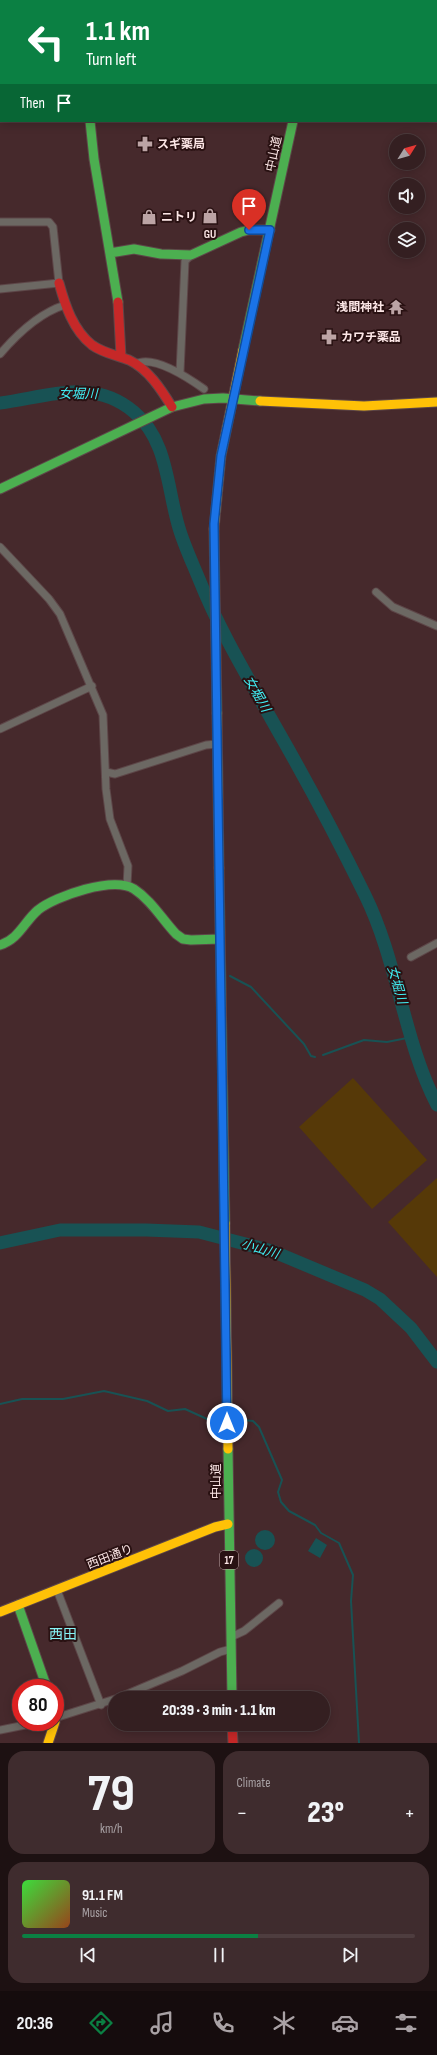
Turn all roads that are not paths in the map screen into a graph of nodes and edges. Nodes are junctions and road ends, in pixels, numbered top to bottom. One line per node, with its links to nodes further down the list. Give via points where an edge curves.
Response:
1 (90, 122): 5 (main road)
2 (293, 122): 4 (main road, 中山道 / 17)
3 (0, 222): 7 (street, via 50,222 53,227)
4 (270, 230): 6 (main road, via 241,232); 15 (main road, 中山道 / 17)
5 (110, 253): 6 (main road, via 134,249 161,254); 11 (main road, via 120,314)
6 (191, 255): 13 (street, via 185,261)
7 (59, 283): 8 (street); 9 (main road)
8 (0, 289)
9 (65, 305): 10 (street, via 49,310 38,318); 11 (main road, via 74,323 90,342 100,350)
10 (0, 354)
11 (121, 356): 12 (main road)
12 (136, 364): 13 (street, via 145,362); 17 (main road, via 150,376)
13 (180, 372): 14 (street)
14 (204, 389)
15 (233, 399): 16 (main road, via 364,406); 17 (main road, via 204,399); 24 (main road, 中山道 / 17, via 221,456 214,524)
16 (437, 402)
17 (172, 407): 18 (main road)
18 (0, 489)
19 (0, 547): 22 (street, via 60,614)
20 (376, 592): 21 (street, via 393,607)
21 (437, 626)
22 (92, 686): 23 (street); 25 (street, via 103,715)
23 (0, 729)
24 (217, 744): 25 (street, via 206,745 116,774); 27 (main road, 中山道 / 17)
25 (106, 772): 26 (street, via 110,819 128,866)
26 (127, 886): 27 (main road, via 136,891 176,934 184,939); 29 (main road, via 117,884 51,901 37,911 15,937)
27 (220, 939): 31 (main road, 中山道 / 17)
28 (437, 943): 30 (street)
29 (0, 945)
30 (411, 957)
31 (228, 1524): 32 (main road, 西田通り); 36 (main road, 中山道 / 17)
32 (57, 1590): 34 (main road, 西田通り); 42 (street)
33 (279, 1603): 36 (street, via 244,1631)
34 (18, 1605): 35 (main road, 西田通り); 38 (main road)
35 (0, 1612)
36 (231, 1637): 37 (main road, 中山道 / 17)
37 (231, 1649): 39 (street); 40 (main road, 中山道 / 17)
38 (44, 1679)
39 (135, 1691)
40 (232, 1691)
41 (108, 1702): 42 (street)
42 (101, 1705): 43 (street)
43 (64, 1715)
44 (12, 1728): 45 (street)
45 (0, 1730)
46 (51, 1731): 48 (main road)
47 (232, 1731): 49 (main road)
48 (48, 1743)
49 (233, 1743)

